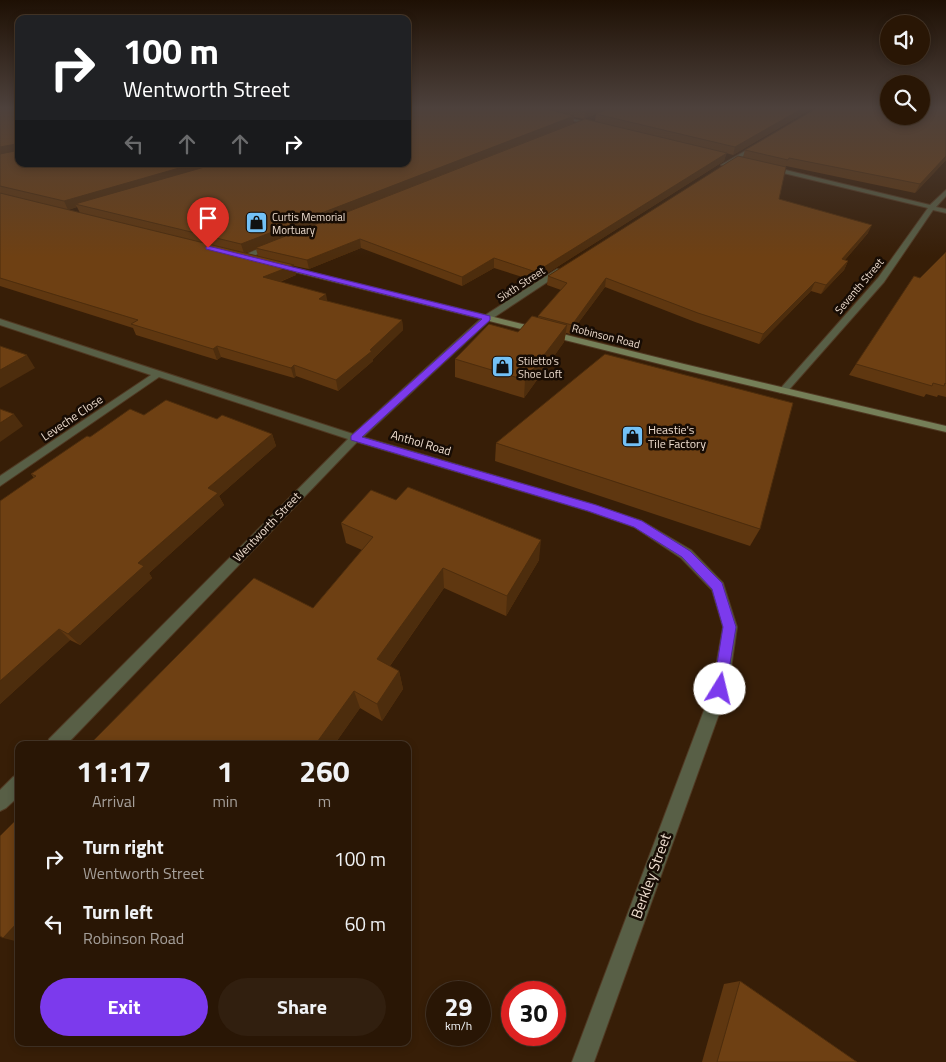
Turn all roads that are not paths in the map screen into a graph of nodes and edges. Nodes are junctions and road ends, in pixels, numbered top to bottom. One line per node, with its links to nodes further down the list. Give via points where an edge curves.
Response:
1 (727, 158): 2 (street)
2 (734, 159): 3 (street); 5 (street)
3 (743, 161)
4 (762, 166): 7 (street)
5 (718, 169)
6 (946, 192): 7 (street, Seventh Street)
7 (932, 207): 8 (street); 18 (street, Seventh Street, via 881,280)
8 (946, 211)
9 (279, 243): 11 (street)
10 (234, 254): 11 (main road)
11 (244, 257): 12 (main road)
12 (262, 262)
13 (272, 264): 15 (main road, Robinson Road)
14 (566, 267): 15 (street, Sixth Street)
15 (487, 318): 18 (main road, Robinson Road); 20 (street, Wentworth Street)
16 (1, 323): 17 (street, Anthol Road)
17 (158, 374): 20 (street, Anthol Road); 21 (street, Leveche Close)
18 (783, 390): 19 (main road, Robinson Road)
19 (946, 429)
20 (355, 438): 22 (street, Anthol Road, via 638,524 686,554 718,587 730,627); 23 (street, Wentworth Street)
21 (0, 482)
22 (720, 689): 26 (street, Berkley Street)
23 (59, 741)
24 (15, 787): 25 (street)
25 (0, 802)
26 (583, 1062)

